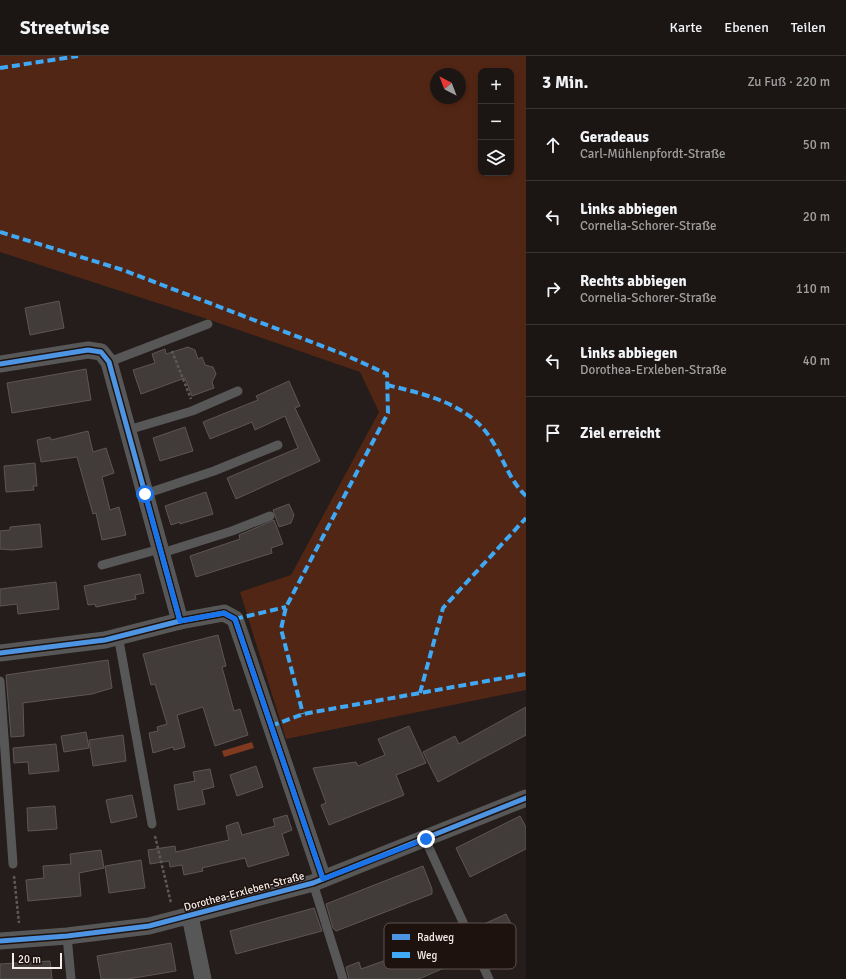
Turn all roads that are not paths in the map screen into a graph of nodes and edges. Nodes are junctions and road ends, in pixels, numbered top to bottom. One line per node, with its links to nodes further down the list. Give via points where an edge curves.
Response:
1 (208, 324): 2 (lane)
2 (109, 362): 3 (street, via 101,352 88,350); 5 (street)
3 (0, 364)
4 (238, 391): 5 (lane, via 195,409)
5 (128, 430): 7 (street)
6 (278, 445): 7 (lane, via 214,471)
7 (145, 494): 9 (street)
8 (270, 516): 9 (lane, via 232,531)
9 (161, 551): 10 (lane); 11 (street)
10 (102, 565)
11 (180, 621): 12 (street); 19 (street, via 224,613 235,619)
12 (118, 636): 13 (street, via 105,640); 16 (lane)
13 (0, 653)
14 (0, 681): 18 (lane)
15 (526, 798): 17 (street, Dorothea-Erxleben-Straße)
16 (152, 824)
17 (426, 839): 19 (street, Dorothea-Erxleben-Straße); 21 (lane)
18 (13, 864)
19 (318, 881): 20 (street, Dorothea-Erxleben-Straße); 27 (lane)
20 (182, 918): 22 (street, Dorothea-Erxleben-Straße, via 149,926); 26 (street)
21 (464, 923)
22 (67, 936): 23 (street, Dorothea-Erxleben-Straße); 25 (lane)
23 (0, 941)
24 (484, 969): 28 (lane)
25 (70, 979)
26 (203, 979)
27 (344, 979)
28 (489, 979)

